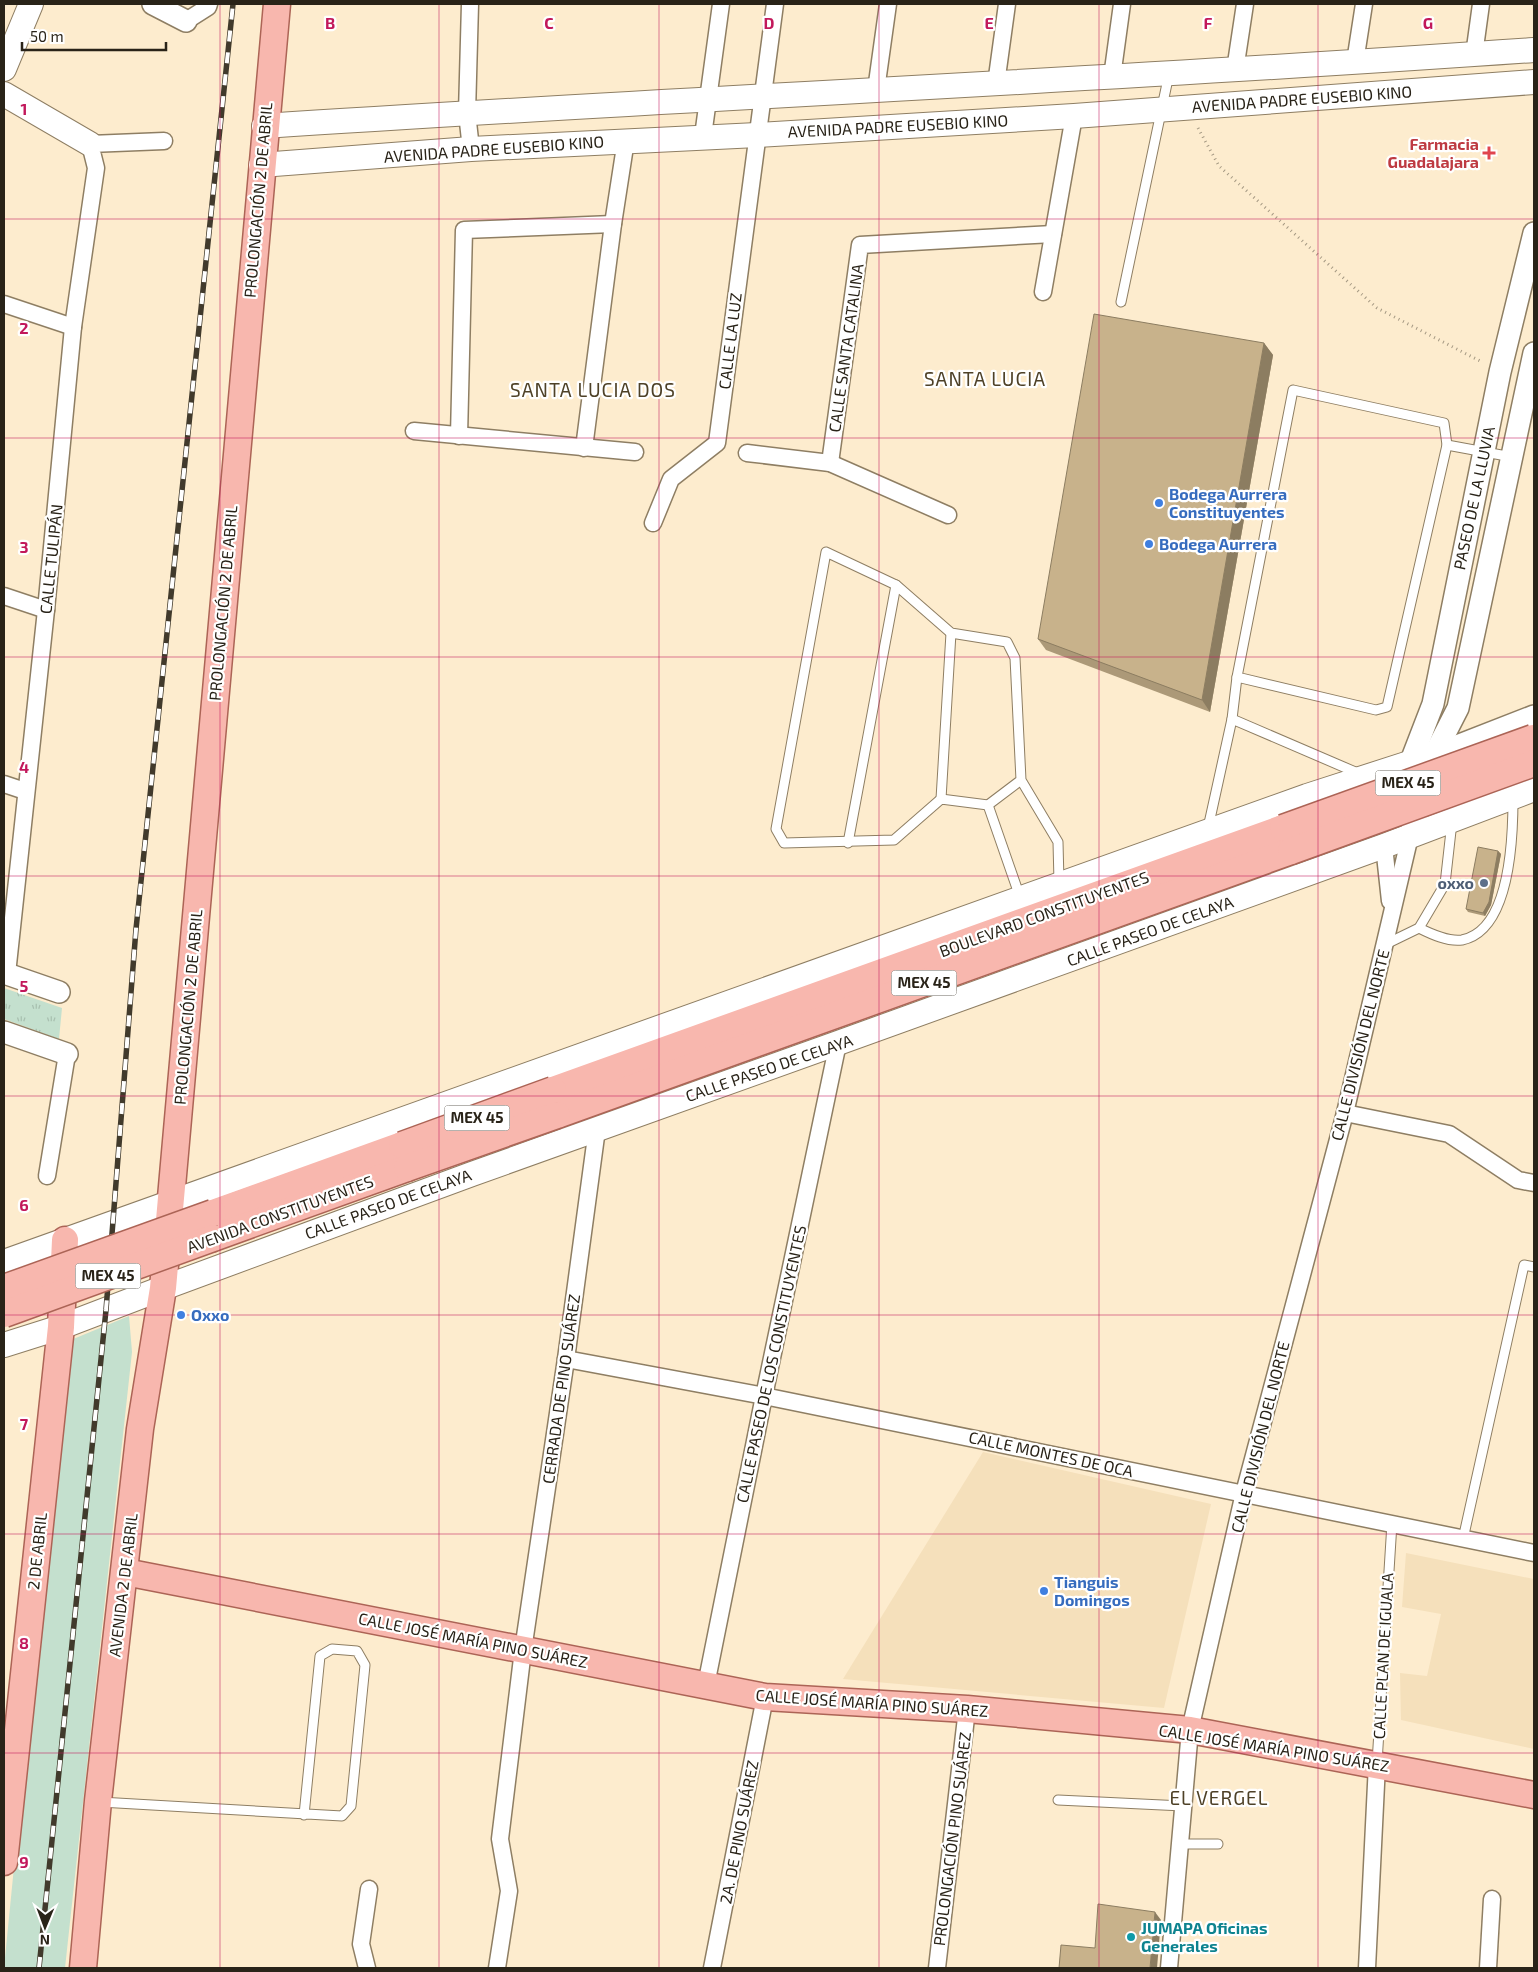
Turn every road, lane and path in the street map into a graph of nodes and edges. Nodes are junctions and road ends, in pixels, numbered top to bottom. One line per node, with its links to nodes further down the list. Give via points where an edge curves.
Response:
1 (31, 4): 18 (main road)
2 (153, 4): 14 (street)
3 (209, 4): 14 (street)
4 (277, 4): 32 (main road, PROLONGACIÓN 2 DE ABRIL)
5 (470, 4): 30 (street)
6 (721, 4): 27 (street)
7 (775, 4): 26 (street, CALLE LA LUZ)
8 (888, 4): 24 (street)
9 (1007, 4): 23 (street)
10 (1122, 4): 21 (street)
11 (1245, 4): 19 (street)
12 (1364, 4): 17 (street)
13 (1481, 4): 16 (street)
14 (186, 21)
15 (1534, 50): 16 (main road, AVENIDA PADRE EUSEBIO KINO)
16 (1474, 55): 17 (main road, AVENIDA PADRE EUSEBIO KINO)
17 (1356, 62): 19 (main road, AVENIDA PADRE EUSEBIO KINO)
18 (4, 69)
19 (1235, 70): 20 (main road, AVENIDA PADRE EUSEBIO KINO)
20 (1169, 74): 21 (main road, AVENIDA PADRE EUSEBIO KINO); 29 (lane)
21 (1112, 77): 23 (main road, AVENIDA PADRE EUSEBIO KINO)
22 (1534, 82): 28 (main road, AVENIDA PADRE EUSEBIO KINO)
23 (996, 84): 24 (main road, AVENIDA PADRE EUSEBIO KINO)
24 (876, 90): 26 (main road, AVENIDA PADRE EUSEBIO KINO)
25 (4, 94): 37 (main road)
26 (763, 96): 27 (main road, AVENIDA PADRE EUSEBIO KINO); 33 (street, CALLE LA LUZ)
27 (708, 98): 30 (main road, AVENIDA PADRE EUSEBIO KINO); 34 (street)
28 (1187, 108): 29 (main road, AVENIDA PADRE EUSEBIO KINO); 48 (path, via 1219,166 1377,308)
29 (1162, 110): 31 (main road, AVENIDA PADRE EUSEBIO KINO); 44 (lane)
30 (467, 113): 32 (main road, AVENIDA PADRE EUSEBIO KINO); 38 (street)
31 (1074, 116): 33 (main road, AVENIDA PADRE EUSEBIO KINO); 42 (street)
32 (264, 126): 39 (main road, PROLONGACIÓN 2 DE ABRIL)
33 (757, 135): 34 (main road, AVENIDA PADRE EUSEBIO KINO); 59 (street, CALLE LA LUZ, via 717,443 671,479)
34 (703, 136): 35 (main road, AVENIDA PADRE EUSEBIO KINO)
35 (626, 140): 38 (main road, AVENIDA PADRE EUSEBIO KINO); 40 (street)
36 (164, 141): 37 (street)
37 (90, 144): 46 (street, CALLE TULIPÁN, via 96,168)
38 (471, 149): 39 (main road, AVENIDA PADRE EUSEBIO KINO)
39 (261, 165): 103 (main road, PROLONGACIÓN 2 DE ABRIL)
40 (613, 224): 50 (street, via 464,230); 52 (street)
41 (1534, 233): 48 (street, PASEO DE LA LLUVIA)
42 (1053, 234): 43 (street); 57 (street, CALLE SANTA CATALINA, via 860,245)
43 (1043, 292)
44 (1121, 302)
45 (4, 304): 46 (street)
46 (73, 327): 62 (street, CALLE TULIPÁN)
47 (1534, 353): 56 (street, PASEO DE LA LLUVIA)
48 (1500, 372): 53 (street, PASEO DE LA LLUVIA)
49 (414, 431): 50 (street)
50 (459, 436): 52 (street)
51 (1447, 445): 53 (lane); 64 (lane, via 1387,707 1376,710); 64 (lane, via 1444,424 1293,390)
52 (584, 448): 54 (street)
53 (1484, 451): 56 (lane); 69 (street, PASEO DE LA LLUVIA, via 1433,704)
54 (635, 452)
55 (747, 453): 57 (street)
56 (1512, 457): 68 (street, PASEO DE LA LLUVIA, via 1458,708)
57 (830, 464): 58 (street)
58 (948, 515)
59 (653, 523)
60 (896, 585): 63 (lane); 81 (lane); 81 (lane, via 826,552 776,829 784,843)
61 (4, 596): 62 (street)
62 (46, 610): 73 (street, CALLE TULIPÁN)
63 (951, 633): 71 (lane, via 1007,642 1015,658); 76 (lane)
64 (1237, 677): 65 (lane)
65 (1232, 719): 70 (lane); 79 (lane)
66 (1481, 736): 67 (street); 68 (street); 74 (street, via 1478,772 1486,784 1496,792)
67 (1534, 739): 94 (main road, BOULEVARD CONSTITUYENTES / MEX 45, bridge, via 1287,839)
68 (1434, 755): 69 (main road); 80 (street, CALLE DIVISIÓN DEL NORTE)
69 (1410, 762): 70 (main road); 82 (street, CALLE DIVISIÓN DEL NORTE)
70 (1367, 777): 75 (main road)
71 (1021, 780): 77 (lane); 84 (lane, via 1058,842)
72 (4, 784): 73 (street)
73 (26, 791): 89 (street, CALLE TULIPÁN)
74 (1524, 793): 78 (main road, CALLE PASEO DE CELAYA); 87 (lane, via 1500,902 1490,921 1477,934 1461,940 1437,937)
75 (1307, 796): 79 (main road); 83 (street, via 1330,807 1338,826 1334,851)
76 (941, 799): 77 (lane); 81 (lane, via 894,840)
77 (988, 805): 85 (lane)
78 (1453, 820): 80 (main road, CALLE PASEO DE CELAYA); 87 (lane, via 1445,884)
79 (1207, 832): 84 (main road)
80 (1410, 836): 82 (main road, CALLE PASEO DE CELAYA); 86 (street, CALLE DIVISIÓN DEL NORTE)
81 (848, 843)
82 (1384, 846): 83 (main road, CALLE PASEO DE CELAYA); 86 (street, CALLE DIVISIÓN DEL NORTE)
83 (1322, 868): 92 (main road, CALLE PASEO DE CELAYA)
84 (1060, 885): 85 (main road)
85 (1021, 899): 94 (main road)
86 (1392, 914): 88 (street, CALLE DIVISIÓN DEL NORTE)
87 (1419, 928): 88 (lane)
88 (1384, 946): 96 (street, CALLE DIVISIÓN DEL NORTE)
89 (5, 974): 90 (street)
90 (59, 992)
91 (4, 1032): 93 (street)
92 (838, 1043): 97 (main road, CALLE PASEO DE CELAYA); 115 (street, CALLE PASEO DE LOS CONSTITUYENTES)
93 (67, 1054): 100 (street)
94 (548, 1093): 95 (main road); 98 (street, via 521,1096 520,1112 529,1133 544,1142); 104 (main road, AVENIDA CONSTITUYENTES / MEX 45, bridge, via 404,1156)
95 (450, 1102): 99 (street, via 465,1106 483,1133 480,1161); 102 (main road)
96 (1345, 1113): 101 (street, via 1449,1134 1518,1180); 116 (street, CALLE DIVISIÓN DEL NORTE)
97 (596, 1129): 98 (main road, CALLE PASEO DE CELAYA); 114 (street, CERRADA DE PINO SUÁREZ)
98 (559, 1142): 99 (main road, CALLE PASEO DE CELAYA)
99 (472, 1174): 107 (main road, CALLE PASEO DE CELAYA)
100 (47, 1176)
101 (1534, 1183)
102 (224, 1184): 103 (main road); 107 (street, via 210,1205 204,1229 208,1255)
103 (171, 1203): 105 (main road); 110 (main road, AVENIDA 2 DE ABRIL)
104 (213, 1226): 109 (main road, AVENIDA CONSTITUYENTES / MEX 45, bridge); 111 (main road, AVENIDA CONSTITUYENTES / MEX 45, bridge)
105 (65, 1240): 106 (main road); 112 (main road, 2 DE ABRIL)
106 (4, 1262)
107 (222, 1266): 110 (main road, CALLE PASEO DE CELAYA)
108 (1534, 1267): 118 (lane, via 1524,1265)
109 (4, 1288)
110 (162, 1288): 112 (main road, CALLE PASEO DE CELAYA); 120 (main road, AVENIDA 2 DE ABRIL, via 140,1429)
111 (4, 1314)
112 (62, 1328): 113 (main road, CALLE PASEO DE CELAYA); 134 (main road, 2 DE ABRIL)
113 (4, 1345)
114 (566, 1359): 115 (street, CALLE MONTES DE OCA); 121 (street, CERRADA DE PINO SUÁREZ)
115 (764, 1396): 116 (street, CALLE MONTES DE OCA); 122 (street, CALLE PASEO DE LOS CONSTITUYENTES)
116 (1244, 1493): 117 (street, CALLE MONTES DE OCA); 125 (street, CALLE DIVISIÓN DEL NORTE)
117 (1392, 1524): 118 (street, CALLE MONTES DE OCA); 126 (lane, CALLE PLAN DE IGUALA)
118 (1463, 1539): 119 (street, CALLE MONTES DE OCA)
119 (1534, 1554)
120 (125, 1572): 121 (main road, CALLE JOSÉ MARÍA PINO SUÁREZ); 129 (main road, AVENIDA 2 DE ABRIL)
121 (523, 1650): 122 (main road, CALLE JOSÉ MARÍA PINO SUÁREZ); 139 (street, CERRADA DE PINO SUÁREZ, via 500,1840 510,1891)
122 (706, 1685): 123 (main road, CALLE JOSÉ MARÍA PINO SUÁREZ)
123 (765, 1697): 124 (main road, CALLE JOSÉ MARÍA PINO SUÁREZ); 140 (street, 2A. DE PINO SUÁREZ)
124 (967, 1709): 125 (main road, CALLE JOSÉ MARÍA PINO SUÁREZ); 141 (street, PROLONGACIÓN PINO SUÁREZ)
125 (1190, 1730): 126 (main road, CALLE JOSÉ MARÍA PINO SUÁREZ); 130 (street, CALLE DIVISIÓN DEL NORTE)
126 (1377, 1764): 127 (main road, CALLE JOSÉ MARÍA PINO SUÁREZ); 143 (street, CALLE PLAN DE IGUALA)
127 (1534, 1795)
128 (1058, 1800): 130 (lane)
129 (98, 1801): 131 (lane); 137 (main road, AVENIDA 2 DE ABRIL)
130 (1184, 1806): 132 (street, CALLE DIVISIÓN DEL NORTE)
131 (304, 1815): 131 (lane, via 342,1816 352,1806 365,1665 358,1651 332,1649 320,1656)
132 (1180, 1844): 133 (lane); 142 (street, CALLE DIVISIÓN DEL NORTE)
133 (1218, 1844)
134 (4, 1862)
135 (370, 1889): 138 (street, via 361,1944)
136 (1492, 1899): 144 (street)
137 (83, 1968)
138 (366, 1968)
139 (497, 1968)
140 (712, 1968)
141 (937, 1968)
142 (1169, 1968)
143 (1367, 1968)
144 (1488, 1968)

